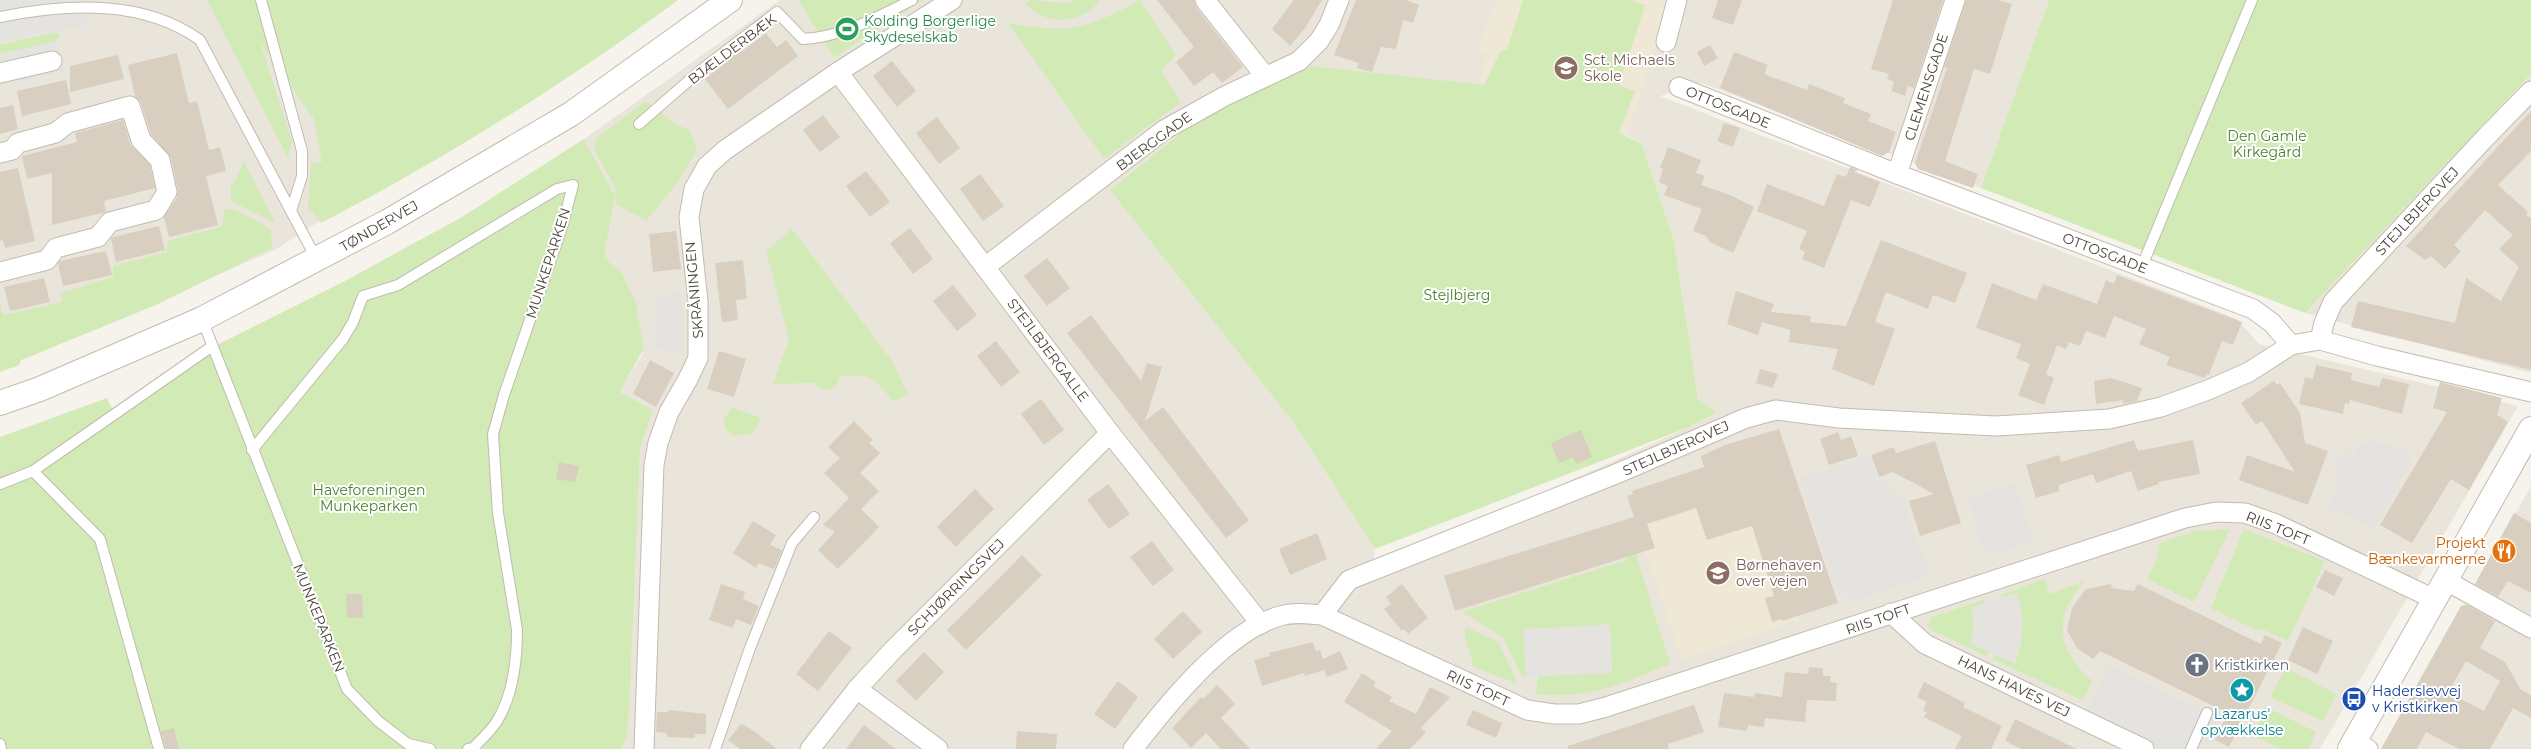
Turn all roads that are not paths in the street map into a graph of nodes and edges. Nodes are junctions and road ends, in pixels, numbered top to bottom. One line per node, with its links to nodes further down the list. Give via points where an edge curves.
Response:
1 (260, 0): 21 (lane, via 302,151 302,176)
2 (730, 0): 22 (street, TØNDERVEJ, via 571,114)
3 (912, 0): 18 (lane, BJÆLDERBÆK, via 838,34 818,38 803,38 778,12 701,70)
4 (951, 0): 13 (street)
5 (1205, 0): 15 (street)
6 (1339, 0): 15 (street, BJERGGADE, via 1319,41 1299,61)
7 (1677, 0): 11 (street)
8 (1955, 0): 20 (street, CLEMENSGADE)
9 (2252, 0): 23 (lane)
10 (0, 17): 21 (lane, via 71,3 110,1 151,6 170,13 200,40)
11 (1666, 42)
12 (52, 62): 14 (street)
13 (838, 72): 24 (street, STEJLBJERGALLE); 51 (street, SKRÅNINGEN, via 725,150 707,166 694,189 689,216 698,302 698,358 669,412 654,465)
14 (0, 74)
15 (1265, 76): 24 (street, BJERGGADE, via 1164,130)
16 (1679, 87): 20 (street, OTTOSGADE)
17 (2531, 91): 27 (street, STEJLBJERGVEJ, via 2333,302)
18 (639, 124)
19 (0, 153): 25 (street, via 12,150 18,143 55,133 68,123 130,106 141,140 160,160 167,192 156,210 110,222 98,237 56,248 47,260)
20 (1897, 174): 23 (street, OTTOSGADE)
21 (291, 211): 22 (lane)
22 (317, 261): 26 (street, TØNDERVEJ)
23 (2142, 266): 28 (street, OTTOSGADE, via 2253,310 2272,322)
24 (985, 267): 33 (street, STEJLBJERGALLE)
25 (0, 272)
26 (202, 319): 29 (lane, MUNKEPARKEN); 31 (street, TØNDERVEJ)
27 (2320, 340): 28 (street); 30 (street)
28 (2291, 345): 40 (street, STEJLBJERGVEJ, via 2248,372 2208,390 2161,408 2109,419 1996,426 1839,418 1776,410 1746,418 1616,474 1349,580)
29 (211, 347): 34 (lane, MUNKEPARKEN); 35 (lane)
30 (2531, 392)
31 (0, 403)
32 (2531, 429): 38 (street)
33 (1110, 433): 41 (street, STEJLBJERGALLE); 43 (street, SCHJØRRINGSVEJ)
34 (252, 450): 49 (lane, MUNKEPARKEN, via 347,689 378,721 408,744); 50 (lane, MUNKEPARKEN, via 344,339 363,296 398,285 557,190 572,185 562,227 493,434 498,514 517,647 515,668 497,721 473,748)
35 (33, 472): 36 (lane); 48 (lane, via 100,539)
36 (0, 484)
37 (814, 517): 52 (lane, via 792,543 750,648)
38 (2439, 590): 39 (street, RIIS TOFT, via 2245,512 2216,512 2176,521); 42 (street, RIIS TOFT); 46 (street)
39 (1891, 614): 40 (street, RIIS TOFT, via 1579,714 1527,710); 56 (street, HANS HAVES VEJ, via 1925,644)
40 (1322, 615): 41 (street, via 1300,613 1279,616)
41 (1261, 624): 55 (street, via 1232,644 1172,698)
42 (2531, 628)
43 (857, 689): 53 (street, SCHJØRRINGSVEJ); 54 (street)
44 (2207, 713): 57 (lane)
45 (0, 744): 47 (lane)
46 (2358, 746)
47 (1, 749)
48 (159, 749)
49 (430, 749)
50 (468, 749)
51 (644, 749)
52 (715, 749)
53 (810, 749)
54 (938, 749)
55 (1134, 749)
56 (2144, 749)
57 (2191, 749)

